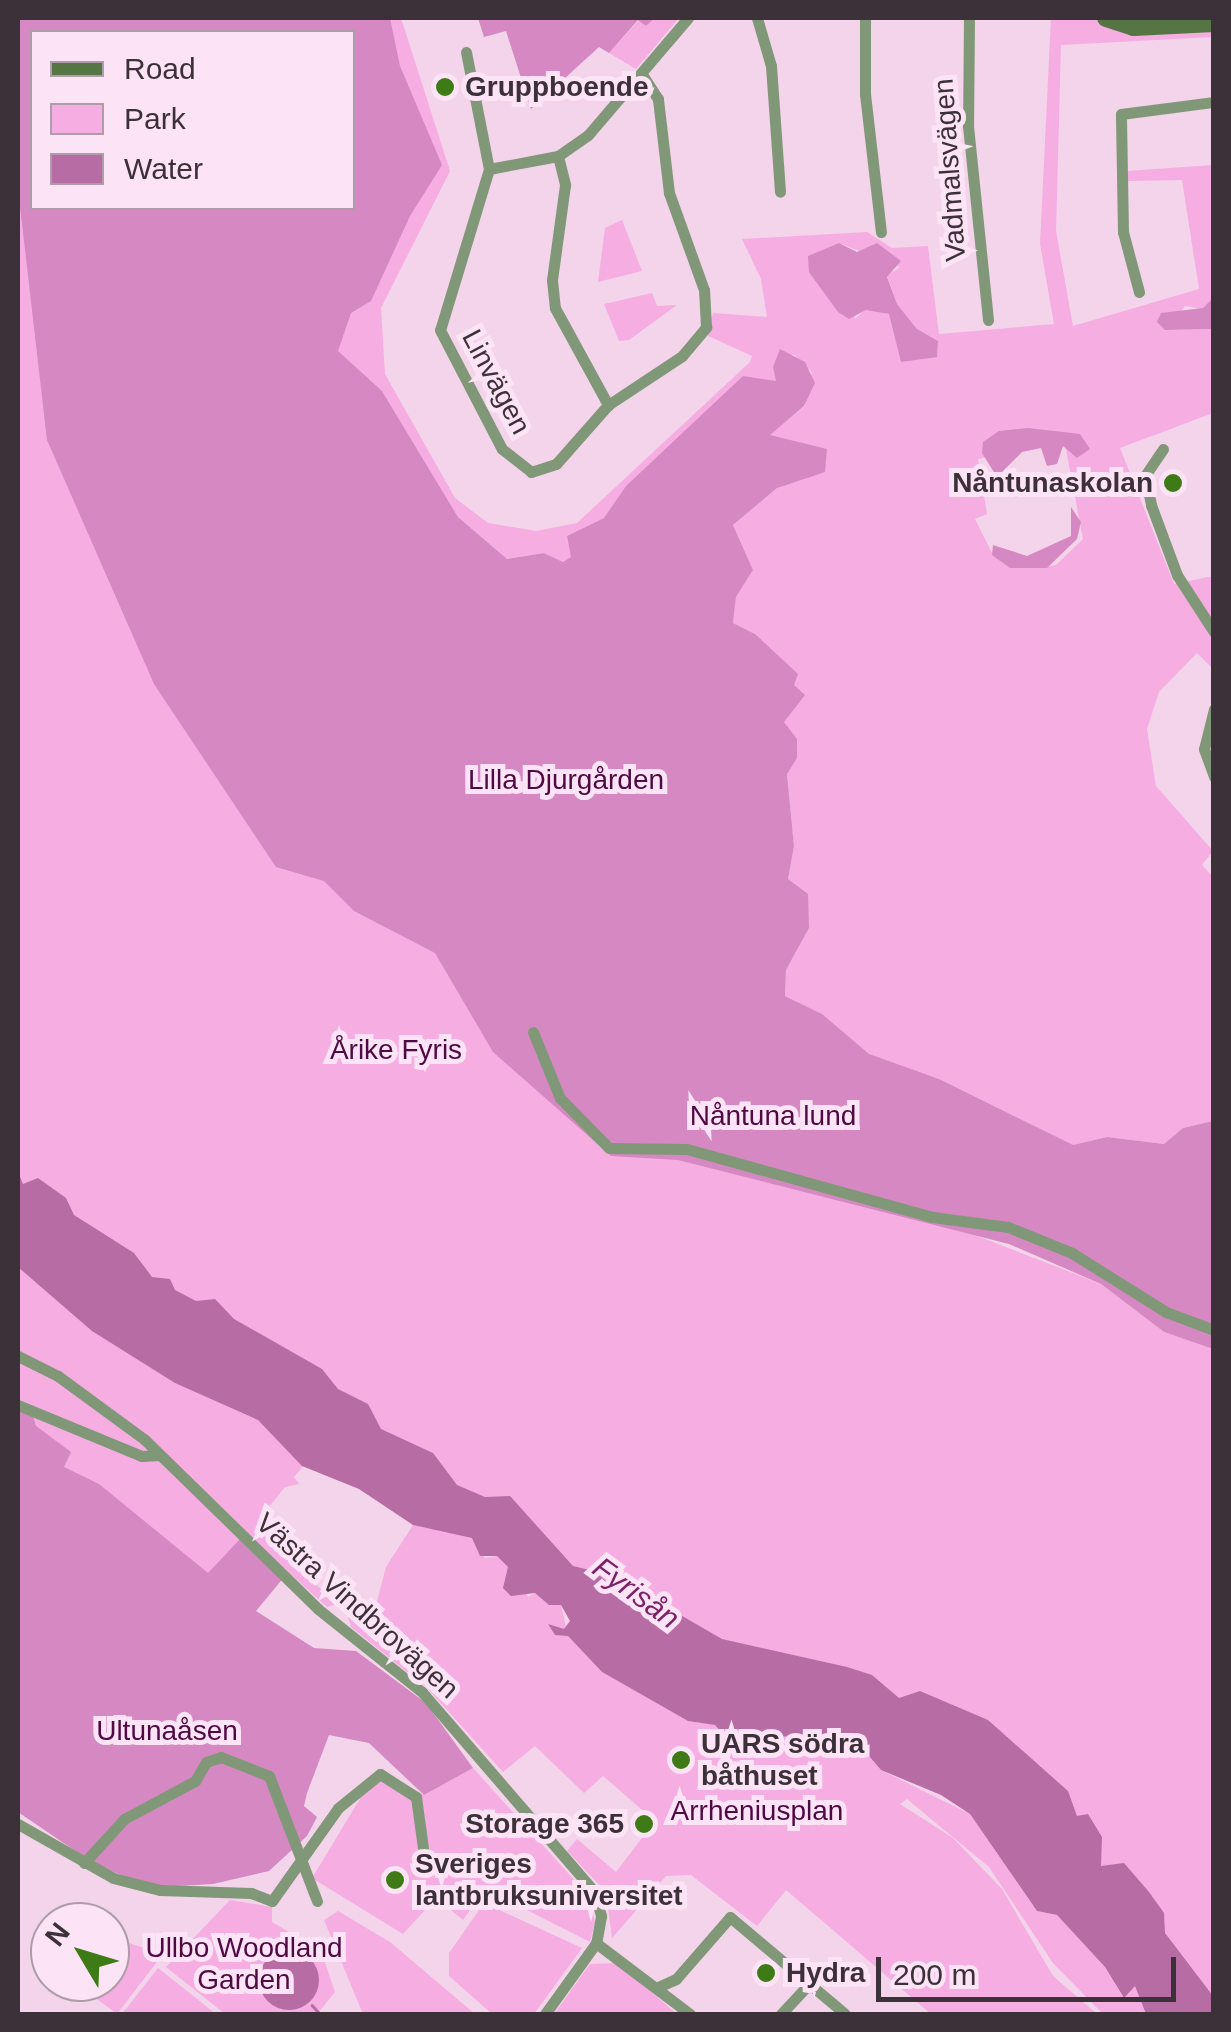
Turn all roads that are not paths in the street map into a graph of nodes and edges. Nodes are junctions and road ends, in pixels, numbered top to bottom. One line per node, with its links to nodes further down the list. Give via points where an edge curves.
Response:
1 (688, 18): 8 (street)
2 (757, 18): 12 (street, via 771,66)
3 (864, 18): 13 (street, via 865,94)
4 (969, 18): 15 (street, Vadmalsvägen, via 968,126)
5 (1106, 18): 6 (street, via 1134,27)
6 (1214, 22)
7 (466, 52): 11 (street, Linvägen)
8 (641, 73): 10 (street, via 610,116); 16 (street, Linvägen, via 658,99 672,209 704,290 708,320 682,356)
9 (1214, 102): 14 (street, via 1121,114 1123,232)
10 (558, 156): 11 (street); 16 (street, via 565,185 552,280 556,308)
11 (490, 169): 16 (street, Linvägen, via 440,322 441,338 518,468 534,472 556,464)
12 (780, 192)
13 (881, 232)
14 (1139, 292)
15 (988, 320)
16 (608, 405)
17 (1163, 449): 18 (street, via 1145,476 1151,504 1177,575)
18 (1214, 632)
19 (1214, 710): 20 (street, via 1204,748)
20 (1214, 777)
21 (533, 1032): 22 (street, via 560,1098 609,1148 687,1150 932,1217 1008,1227 1072,1253 1166,1312)
22 (1214, 1330)
23 (18, 1356): 25 (street, Västra Vindbrovägen, via 58,1376)
24 (18, 1405): 25 (street, via 142,1456)
25 (160, 1455): 31 (street, Västra Vindbrovägen, via 318,1609 422,1692 506,1785 594,1890 602,1916)
26 (18, 1824): 28 (street)
27 (300, 1863): 28 (street, via 272,1901 236,1892 160,1890); 28 (street, via 268,1776 222,1757 206,1762 195,1780 124,1818); 29 (street, via 338,1808 380,1774 416,1797); 30 (street)
28 (84, 1864)
29 (426, 1870)
30 (317, 1901)
31 (596, 1943): 33 (street); 34 (street)
32 (808, 1984): 33 (street, via 730,1917 676,1979); 36 (street); 37 (street)
33 (658, 1987): 35 (street)
34 (546, 2014)
35 (690, 2014)
36 (782, 2014)
37 (844, 2014)

